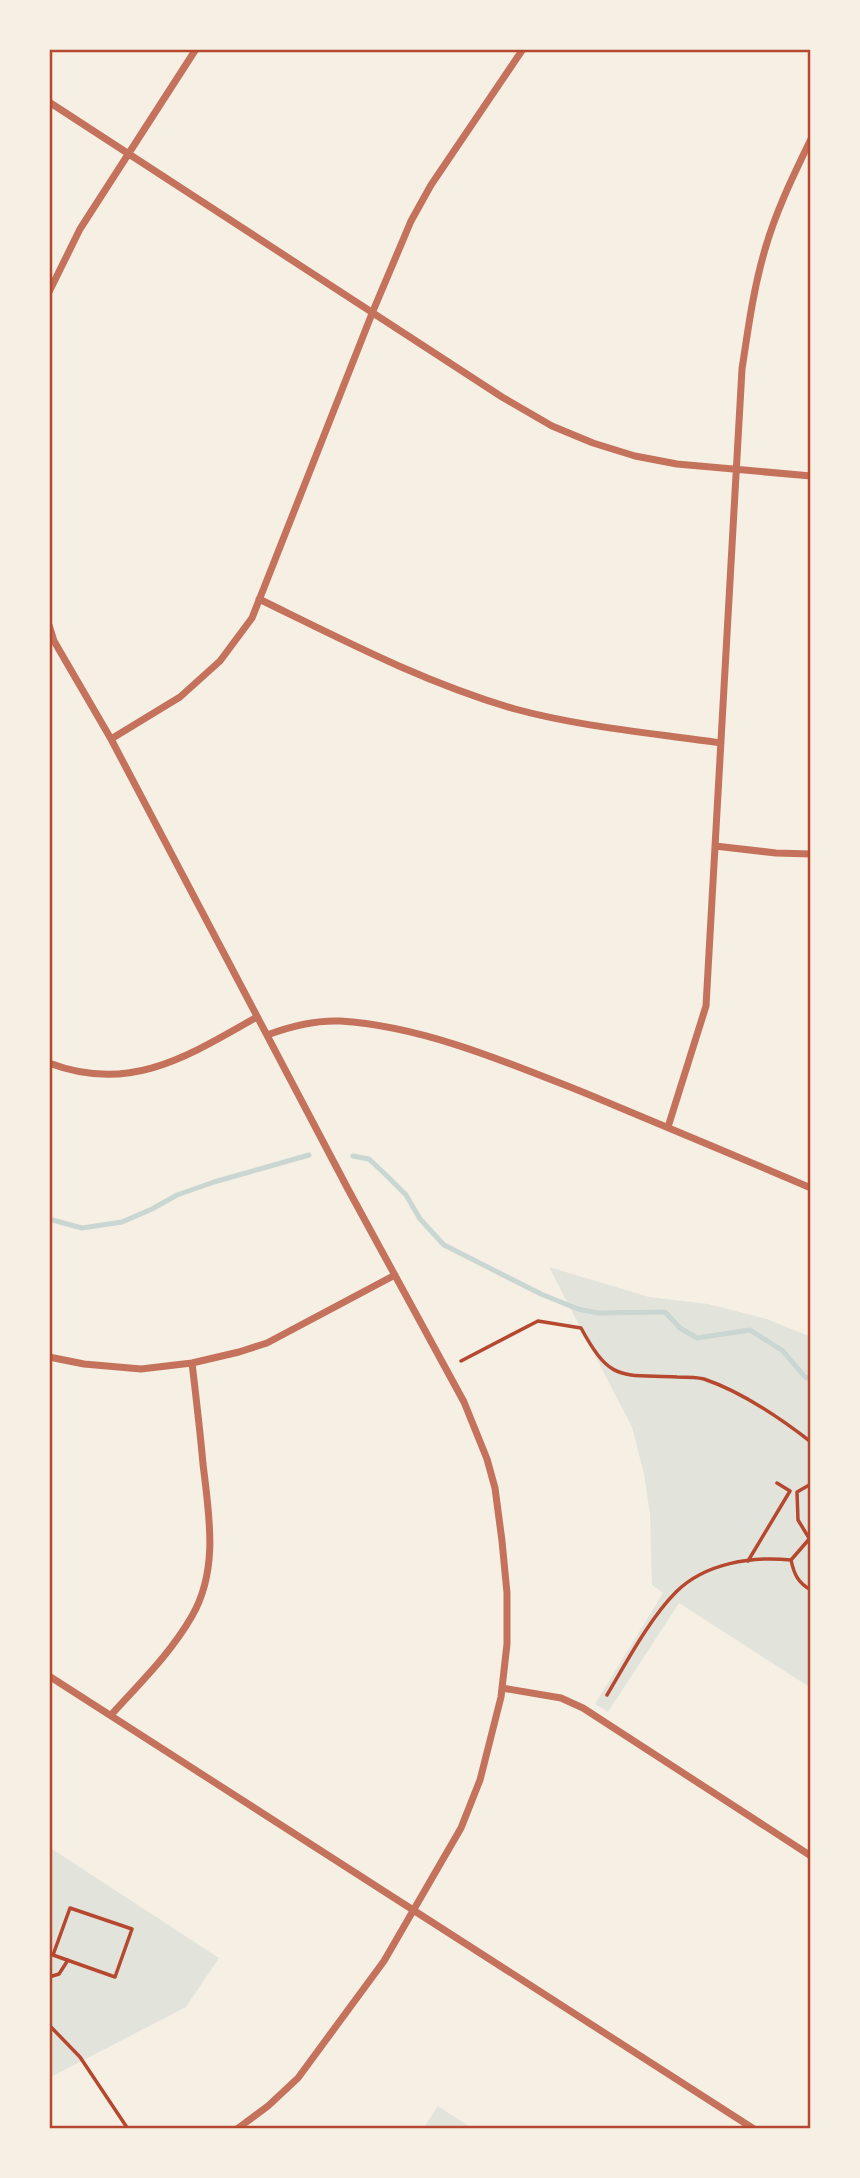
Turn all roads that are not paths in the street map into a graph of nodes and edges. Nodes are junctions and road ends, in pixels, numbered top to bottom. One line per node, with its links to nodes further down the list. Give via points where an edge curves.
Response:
1 (197, 49): 5 (street)
2 (523, 49): 7 (street, via 431,185)
3 (49, 102): 5 (street)
4 (811, 139): 8 (street, via 784,194 750,309)
5 (129, 154): 6 (street, via 80,229); 7 (street)
6 (49, 292)
7 (373, 311): 8 (street, via 552,426 635,456); 10 (street)
8 (737, 468): 9 (street); 13 (street)
9 (811, 476)
10 (259, 599): 12 (street, via 252,618 220,661 180,697); 13 (street, via 385,661 516,709)
11 (49, 625): 12 (street)
12 (111, 739): 16 (street)
13 (721, 743): 14 (street)
14 (715, 846): 15 (street); 19 (street, via 706,1006)
15 (811, 854)
16 (257, 1017): 17 (street); 18 (street, via 152,1070 92,1074)
17 (267, 1035): 19 (street, via 293,1026 338,1021 437,1040 487,1055); 21 (street)
18 (49, 1063)
19 (668, 1127): 20 (street)
20 (811, 1188)
21 (395, 1275): 23 (street, via 267,1343); 25 (street, via 464,1402 495,1488 507,1592)
22 (49, 1357): 23 (street, via 141,1369)
23 (192, 1363): 26 (street, via 209,1518 211,1551 206,1583 194,1614 173,1644)
24 (49, 1676): 26 (street)
25 (502, 1688): 27 (street, via 561,1698 583,1708); 28 (street, via 480,1780 461,1828)
26 (111, 1715): 28 (street)
27 (811, 1856)
28 (415, 1910): 29 (street, via 384,1961 298,2078); 30 (street)
29 (237, 2129)
30 (754, 2129)

